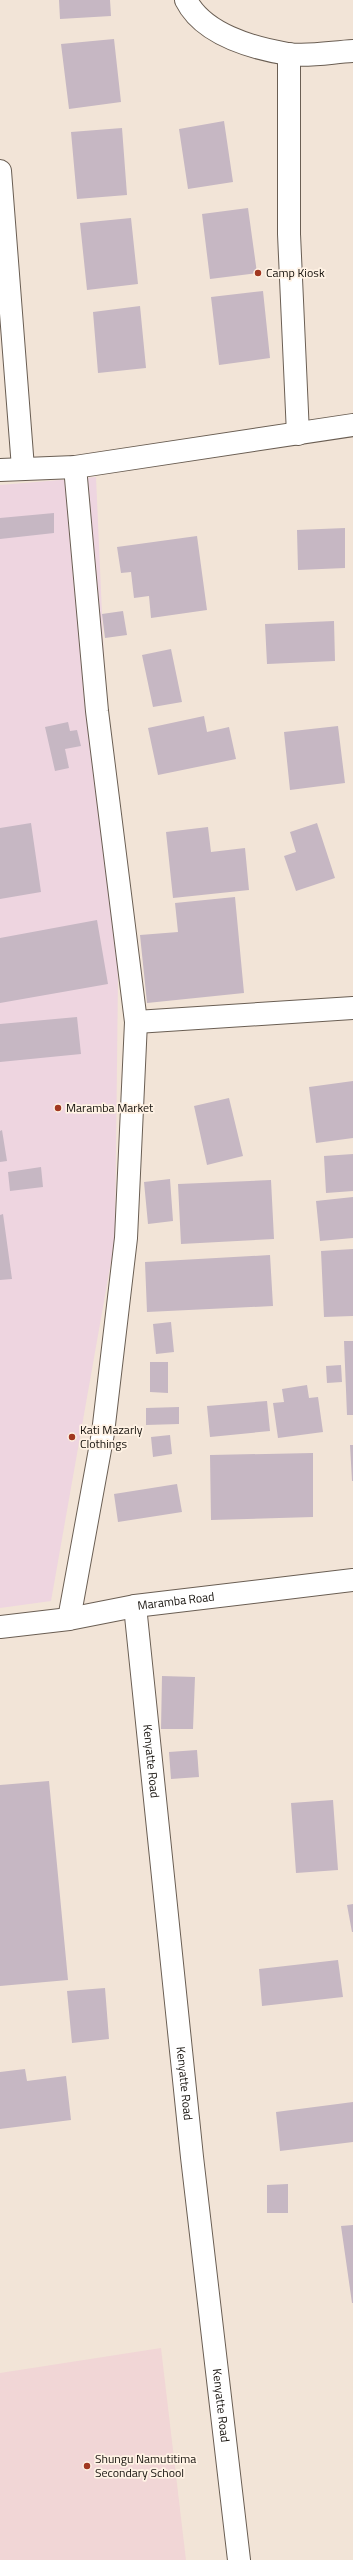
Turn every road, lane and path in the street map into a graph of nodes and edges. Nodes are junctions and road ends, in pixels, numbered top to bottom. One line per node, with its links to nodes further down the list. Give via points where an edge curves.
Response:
1 (186, 0): 3 (street, via 192,13 225,37)
2 (353, 51): 3 (street)
3 (289, 54): 6 (street, via 289,234)
4 (0, 171): 8 (street)
5 (353, 425): 6 (street)
6 (298, 434): 7 (street)
7 (75, 466): 8 (street); 11 (street, via 97,711)
8 (23, 468): 9 (street)
9 (0, 470)
10 (353, 1008): 11 (street)
11 (136, 1022): 14 (street, via 126,1238 103,1433)
12 (353, 1580): 13 (street, Maramba Road)
13 (135, 1606): 14 (street, Maramba Road); 16 (street, Kenyatte Road, via 191,2149)
14 (69, 1619): 15 (street, Maramba Road)
15 (0, 1627)
16 (239, 2560)

